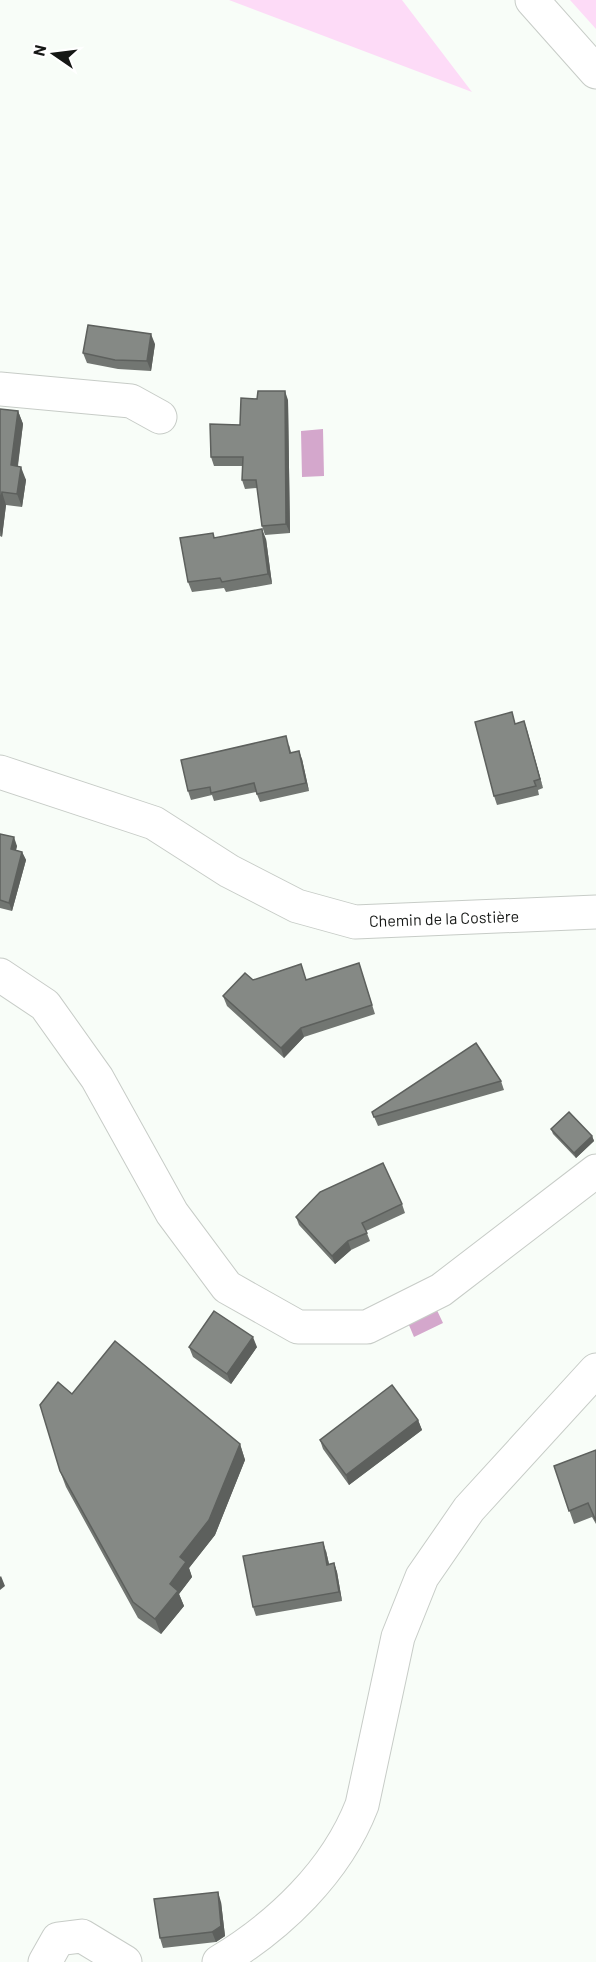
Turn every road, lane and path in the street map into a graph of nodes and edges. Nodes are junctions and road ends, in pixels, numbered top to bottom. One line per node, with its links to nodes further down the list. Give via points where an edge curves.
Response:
1 (532, 0): 2 (main road)
2 (596, 72)
3 (0, 389): 4 (main road, via 131,401)
4 (160, 417)
5 (0, 772): 6 (main road, Chemin de la Costière, via 154,823 229,871 297,906 355,922)
6 (596, 912)
7 (0, 975): 8 (main road, via 45,1005 97,1078 172,1213 228,1287 298,1327 367,1327 441,1290)
8 (596, 1171)
9 (596, 1370): 12 (main road, via 469,1509 422,1577 398,1637 362,1805 353,1829 331,1864 257,1939)
10 (45, 1962): 11 (main road, via 58,1939 82,1936)
11 (125, 1962)
12 (219, 1962)

